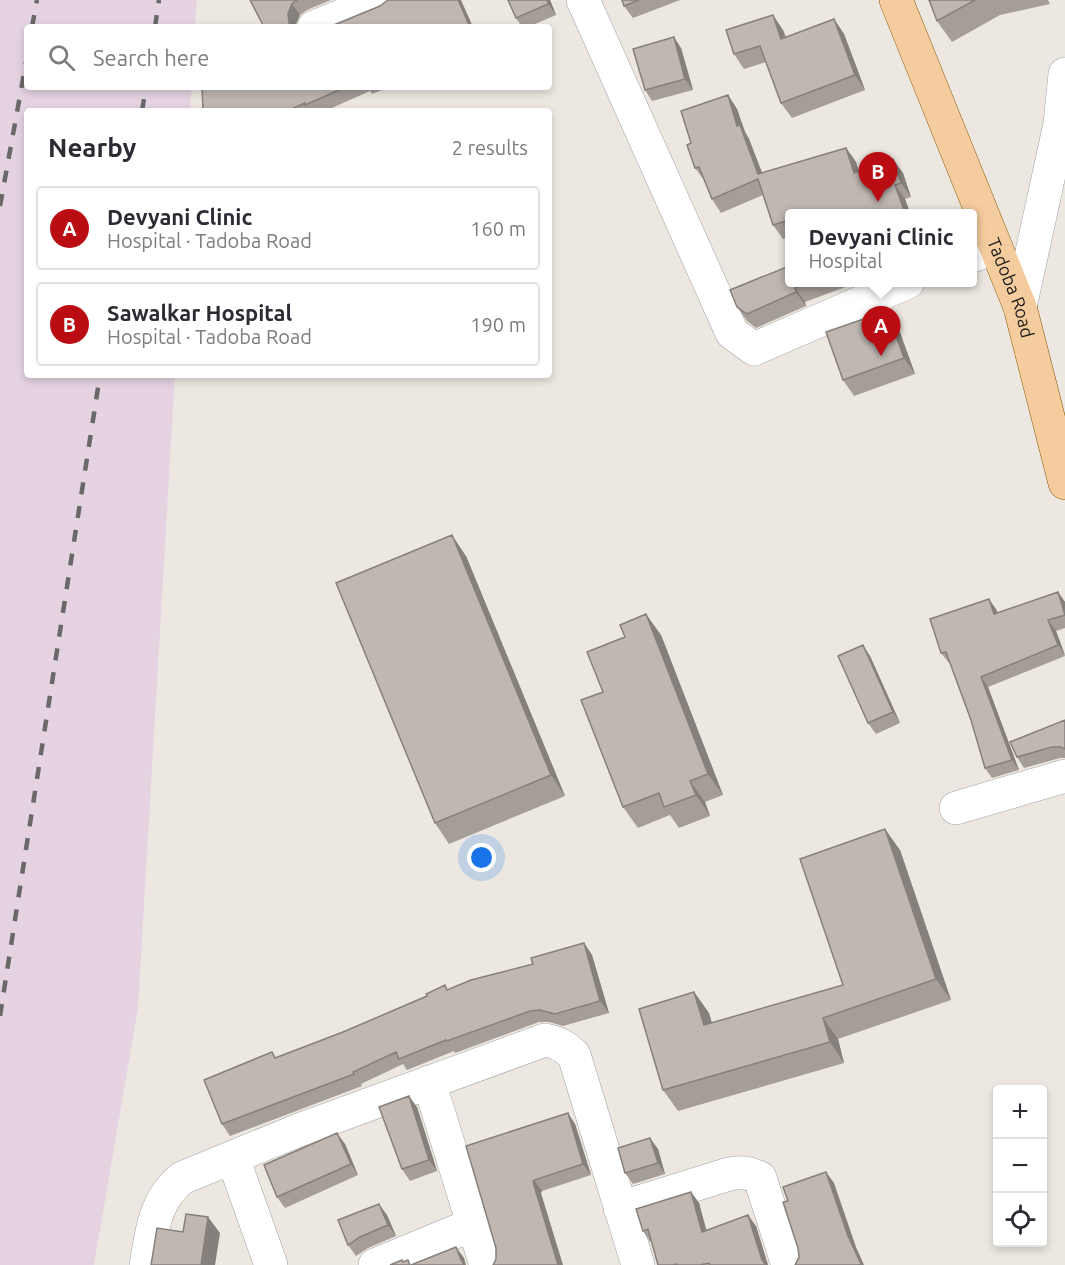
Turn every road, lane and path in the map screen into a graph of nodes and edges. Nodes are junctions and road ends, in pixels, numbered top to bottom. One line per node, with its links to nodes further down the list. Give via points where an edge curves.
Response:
1 (381, 0): 4 (street)
2 (583, 0): 9 (street, via 735,337 754,348)
3 (896, 0): 6 (main road, Tadoba Road)
4 (321, 24)
5 (1065, 77): 10 (street, via 1060,124)
6 (969, 209)
7 (977, 231): 8 (main road, Tadoba Road)
8 (984, 251): 10 (main road, Tadoba Road)
9 (896, 287)
10 (1020, 307): 11 (main road, Tadoba Road)
11 (1065, 483)
12 (1065, 776): 13 (street)
13 (956, 807)
14 (429, 1082): 15 (street); 16 (street, via 545,1041 564,1046 574,1056); 17 (street)
15 (233, 1158): 18 (street, via 182,1178 170,1188 153,1226); 19 (street)
16 (620, 1208): 22 (street); 23 (street, via 729,1174 751,1173 760,1178)
17 (474, 1224): 20 (street); 21 (street)
18 (146, 1265)
19 (271, 1265)
20 (375, 1265)
21 (486, 1265)
22 (638, 1265)
23 (788, 1265)

